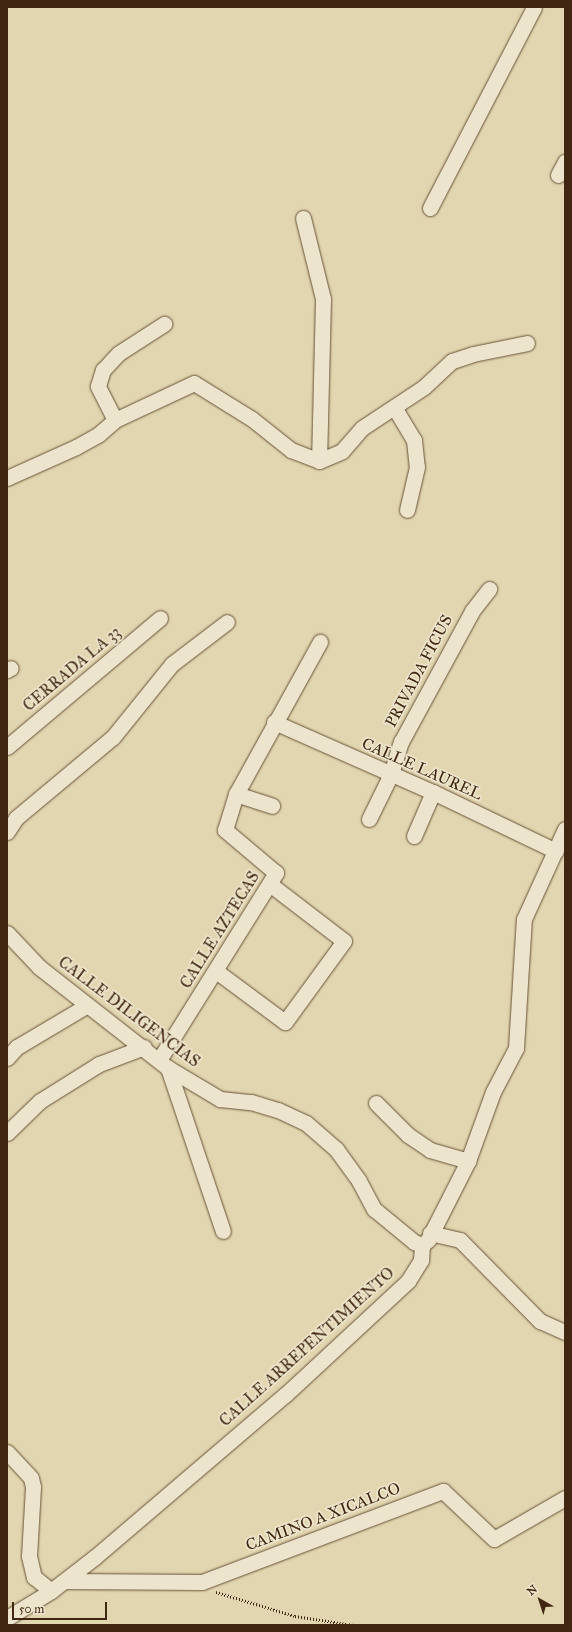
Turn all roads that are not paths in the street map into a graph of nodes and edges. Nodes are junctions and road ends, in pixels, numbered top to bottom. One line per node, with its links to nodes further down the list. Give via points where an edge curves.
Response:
1 (534, 7): 2 (street)
2 (430, 208)
3 (303, 218): 8 (street, via 322,299)
4 (164, 324): 7 (street, via 119,353 103,370 98,386)
5 (528, 343): 6 (street, via 473,354 452,362 424,387)
6 (394, 407): 8 (street, via 362,428 342,451); 10 (street, via 414,440 417,467)
7 (115, 420): 8 (street, via 194,383 252,418 291,450); 9 (street, via 99,434 76,447)
8 (319, 461)
9 (7, 478)
10 (407, 510)
11 (489, 589): 17 (street, PRIVADA FICUS, via 472,611 441,666 401,742)
12 (160, 618): 16 (street, CERRADA LA 33)
13 (227, 622): 23 (street, via 172,664 113,737 16,818)
14 (320, 642): 15 (street, CALLE AZTECAS)
15 (274, 722): 17 (street, CALLE LAUREL); 19 (street, CALLE AZTECAS)
16 (7, 747)
17 (391, 774): 18 (street, CALLE LAUREL); 21 (street, PRIVADA FICUS)
18 (433, 792): 24 (street); 25 (street, CALLE LAUREL)
19 (236, 794): 20 (street); 26 (street, CALLE AZTECAS, via 225,830 276,873)
20 (272, 806)
21 (370, 819)
22 (565, 829): 25 (street, CALLE ARREPENTIMIENTO)
23 (7, 832)
24 (414, 836)
25 (556, 851): 35 (street, CALLE ARREPENTIMIENTO, via 524,919 516,1048 493,1092)
26 (271, 885): 28 (street, CALLE AZTECAS); 28 (street, via 344,941 285,1022)
27 (7, 933): 29 (street, CALLE DILIGENCIAS, via 39,967)
28 (216, 971): 32 (street, CALLE AZTECAS)
29 (86, 1006): 30 (street, CALLE DILIGENCIAS); 31 (street, via 17,1047)
30 (144, 1047): 32 (street, CALLE DILIGENCIAS); 34 (street, via 99,1064 40,1101)
31 (7, 1058)
32 (163, 1064): 36 (street); 37 (street, CALLE DILIGENCIAS, via 220,1099 251,1102 278,1110 306,1123 336,1149 359,1181 374,1209 414,1242)
33 (376, 1103): 35 (street, via 408,1135 430,1150)
34 (7, 1133)
35 (468, 1162): 37 (street, CALLE ARREPENTIMIENTO)
36 (223, 1231)
37 (426, 1239): 38 (street, CALLE DILIGENCIAS, via 460,1240 540,1321); 41 (street, CALLE ARREPENTIMIENTO, via 421,1260 408,1281 285,1395)
38 (565, 1332)
39 (7, 1452): 42 (street, via 31,1478 33,1486 29,1556 34,1577)
40 (565, 1498): 41 (street, CAMINO A XICALCO, via 494,1538 443,1491 202,1582)
41 (65, 1581): 42 (street, CALLE ARREPENTIMIENTO)
42 (52, 1591): 43 (street)
43 (7, 1618)

